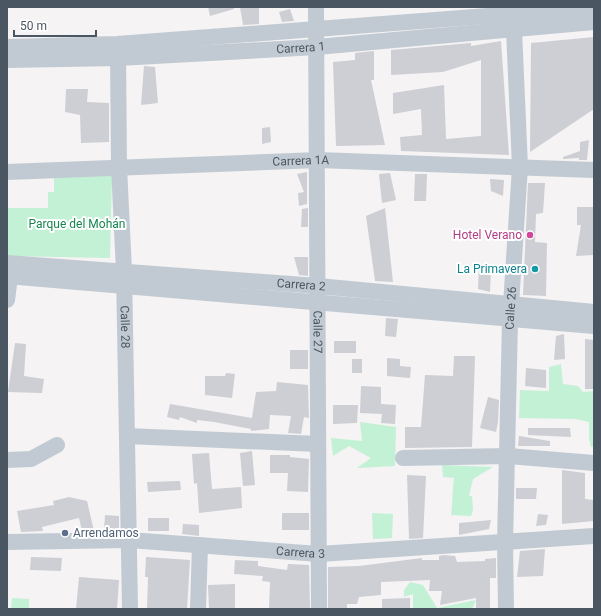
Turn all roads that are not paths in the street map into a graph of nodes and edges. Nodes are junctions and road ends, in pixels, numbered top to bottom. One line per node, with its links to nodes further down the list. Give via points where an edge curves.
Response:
1 (316, 7): 5 (street, Calle 27)
2 (594, 8): 3 (street, Carrera 1)
3 (513, 17): 4 (street, Carrera 1); 5 (street, Carrera 1); 7 (street, Carrera 1); 11 (street, Calle 26)
4 (594, 22)
5 (317, 29): 7 (street, Calle 27); 8 (street, Carrera 1)
6 (7, 47): 8 (street, Carrera 1)
7 (318, 47): 8 (street, Carrera 1); 10 (street, Calle 27)
8 (118, 51): 9 (street, Carrera 1); 12 (street, Calle 28)
9 (7, 60)
10 (318, 160): 11 (street, Carrera 1A); 12 (street, Carrera 1A); 17 (street, Calle 27)
11 (520, 167): 13 (street, Carrera 1A); 19 (street, Calle 26)
12 (120, 168): 14 (street, Carrera 1A); 16 (street, Calle 28)
13 (594, 170)
14 (7, 172)
15 (8, 272): 16 (street, Carrera 2); 18 (street)
16 (125, 278): 17 (street, Carrera 2); 22 (street, Calle 28)
17 (318, 294): 19 (street, Carrera 2); 23 (street, Calle 27)
18 (7, 300)
19 (510, 312): 20 (street, Carrera 2); 21 (street, Carrera 2); 25 (street, Calle 26)
20 (594, 312)
21 (594, 326)
22 (127, 436): 23 (street); 30 (street, Calle 28)
23 (318, 444): 34 (street, Calle 27)
24 (57, 445): 27 (street, via 31,459)
25 (508, 456): 26 (street); 28 (street); 32 (street, Calle 26)
26 (403, 458)
27 (7, 460)
28 (594, 463)
29 (594, 536): 32 (street, Carrera 3)
30 (129, 540): 31 (street, Carrera 3); 33 (street, Carrera 3); 35 (street, Calle 28)
31 (7, 542)
32 (505, 543): 34 (street, Carrera 3); 38 (street, Calle 26)
33 (200, 545): 34 (street, Carrera 3); 36 (street)
34 (319, 554): 37 (street, Calle 27)
35 (130, 609)
36 (198, 609)
37 (319, 609)
38 (506, 609)

